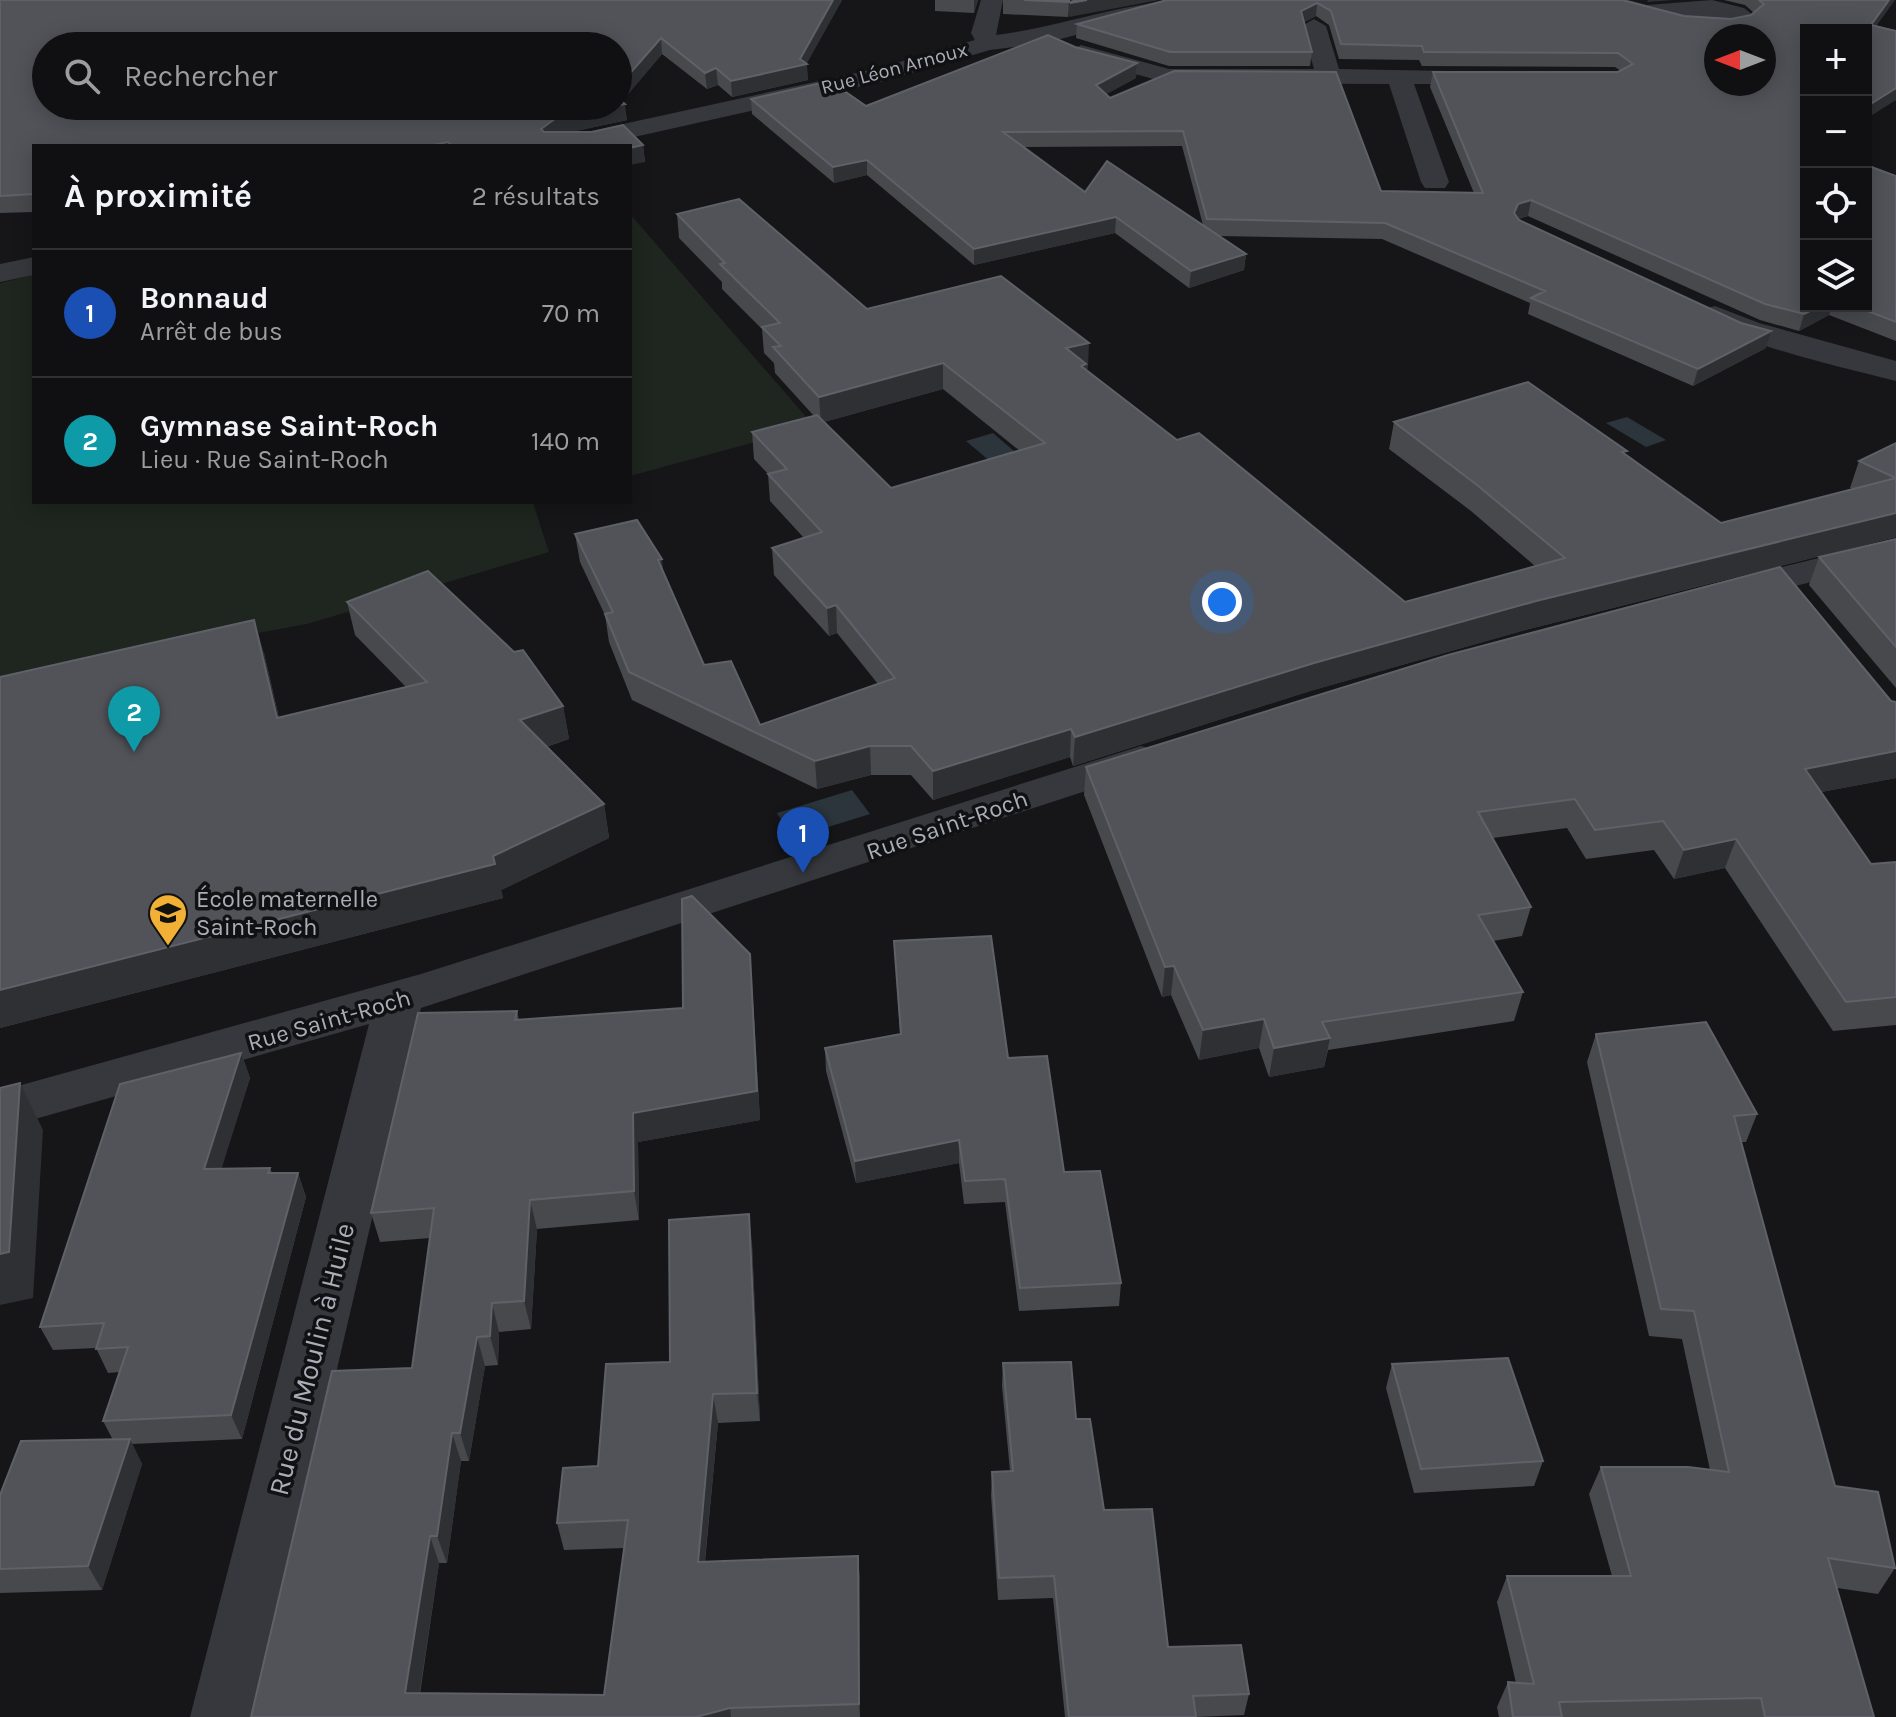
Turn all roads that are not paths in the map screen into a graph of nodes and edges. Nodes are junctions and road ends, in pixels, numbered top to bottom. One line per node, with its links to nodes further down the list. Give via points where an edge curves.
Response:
1 (992, 0): 7 (street, via 983,33)
2 (1183, 0): 6 (street, Rue Léon Arnoux)
3 (1604, 0): 4 (street)
4 (1647, 12)
5 (1314, 26): 11 (street)
6 (1045, 36): 7 (street, Rue Léon Arnoux); 8 (street, via 1083,53)
7 (988, 43): 13 (street, Rue Léon Arnoux, via 884,74)
8 (1168, 76): 11 (street); 12 (street)
9 (1399, 77): 10 (street); 11 (street); 14 (street)
10 (1522, 77)
11 (1329, 78)
12 (1140, 89)
13 (568, 144)
14 (1435, 182)
15 (32, 266): 16 (street)
16 (0, 273)
17 (1693, 304): 18 (street, via 1748,330)
18 (1896, 371)
19 (1896, 550): 20 (street, via 1791,590)
20 (1691, 602)
21 (1183, 746): 22 (street, Rue Saint-Roch)
22 (399, 1000): 23 (street, Rue Saint-Roch); 24 (street, Rue du Moulin à Huile)
23 (0, 1110)
24 (223, 1717)

